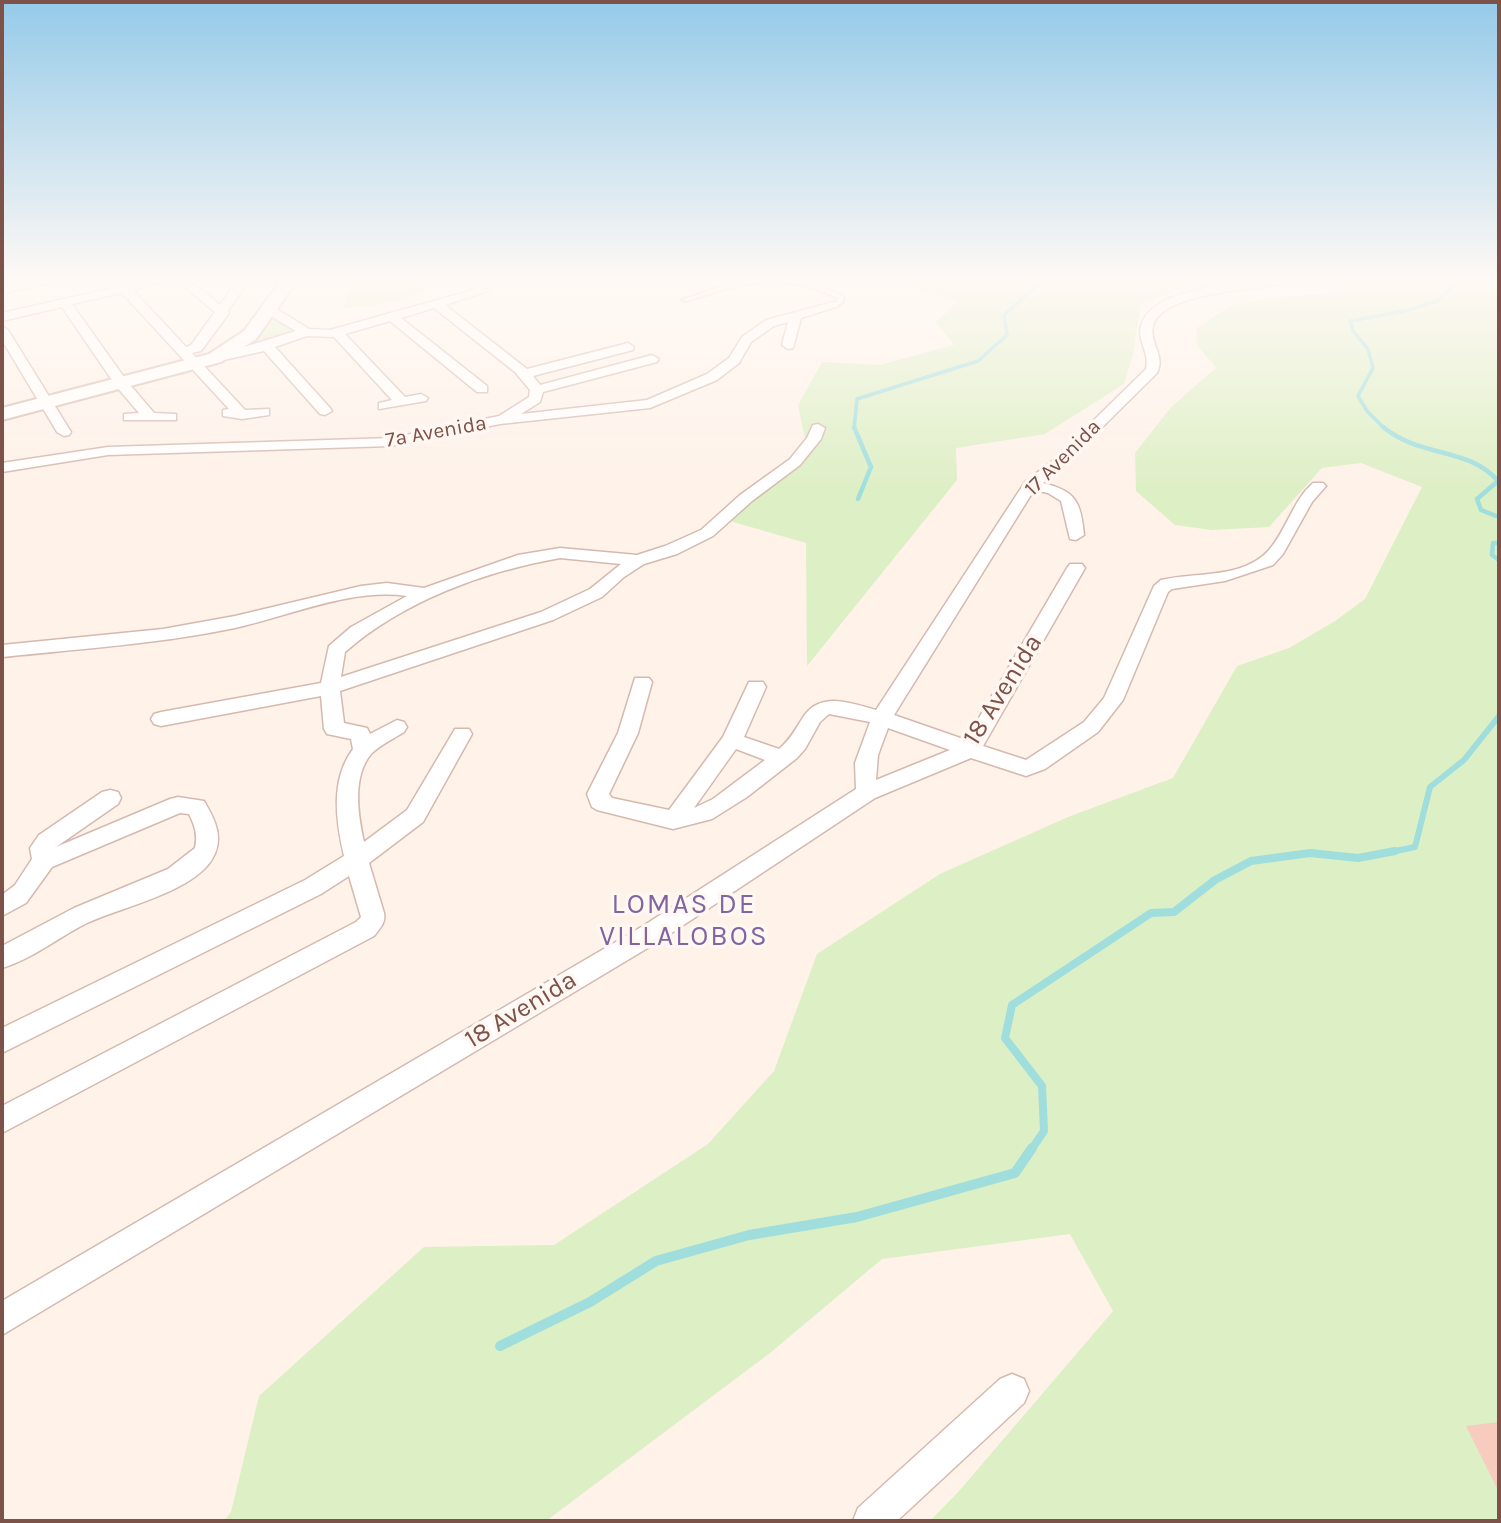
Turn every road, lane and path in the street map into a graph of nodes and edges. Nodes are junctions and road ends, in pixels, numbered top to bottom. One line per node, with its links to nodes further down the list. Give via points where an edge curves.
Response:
1 (15, 350): 22 (street)
2 (98, 350): 18 (street)
3 (182, 350): 14 (street)
4 (194, 350): 14 (street)
5 (228, 350): 15 (main road)
6 (249, 350): 15 (street)
7 (271, 350): 25 (street, via 332,411)
8 (353, 350): 23 (street)
9 (433, 350): 19 (street)
10 (494, 350): 17 (street)
11 (616, 350): 17 (street)
12 (740, 350): 33 (street, 7a Avenida, via 712,377 650,404)
13 (1152, 350): 37 (street, 17 Avenida, via 1153,370)
14 (189, 357): 15 (main road); 18 (main road); 29 (street)
15 (215, 358)
16 (652, 359): 20 (street)
17 (524, 374): 20 (street)
18 (121, 383): 22 (main road); 30 (street)
19 (481, 389)
20 (537, 390): 33 (street, via 535,399)
21 (421, 398): 23 (street)
22 (47, 402): 28 (main road); 35 (street)
23 (402, 402): 24 (street)
24 (384, 406)
25 (303, 410)
26 (264, 412): 29 (street)
27 (226, 413): 29 (street)
28 (2, 414)
29 (242, 415)
30 (150, 416): 31 (street); 32 (street)
31 (171, 416)
32 (129, 417)
33 (500, 420): 36 (street, 7a Avenida, via 391,442 108,451)
34 (818, 428): 40 (street, via 795,462 707,533)
35 (64, 432)
36 (2, 468)
37 (1030, 485): 39 (street, via 1070,499); 48 (street, 17 Avenida)
38 (1318, 485): 53 (street, via 1264,564 1248,571 1167,584 1160,590 1113,700 1091,727 1026,768)
39 (1076, 535)
40 (638, 559): 42 (street, via 540,554); 46 (street, via 596,593 547,616)
41 (1076, 568): 53 (street, 18 Avenida)
42 (425, 593): 43 (street, via 387,588 361,591 163,635); 46 (street, via 358,631 335,650)
43 (2, 651)
44 (642, 682): 57 (street, via 628,733 598,794 606,804)
45 (756, 687): 51 (street)
46 (330, 688): 47 (street); 52 (street, via 334,729 360,733)
47 (161, 719)
48 (881, 719): 53 (street); 54 (street, via 830,706 819,710 798,743); 55 (street, 17 Avenida, via 865,760)
49 (397, 727): 52 (street)
50 (462, 734): 59 (street, via 415,816)
51 (732, 740): 54 (street); 57 (street)
52 (363, 749): 59 (street, via 348,778)
53 (970, 750): 55 (street, 18 Avenida)
54 (781, 758): 57 (street, via 710,813)
55 (867, 792): 64 (street, 18 Avenida, via 652,933)
56 (110, 798): 58 (street, via 47,841 41,848)
57 (673, 821)
58 (44, 861): 60 (street); 61 (street, via 178,805 196,807 206,822 208,844 198,860 176,875 79,916)
59 (355, 861): 62 (street, via 313,887); 63 (street, via 372,913 373,920 365,929)
60 (11, 901)
61 (2, 958)
62 (2, 1041)
63 (3, 1117)
64 (2, 1319)
65 (1012, 1391): 66 (street)
66 (870, 1521)

